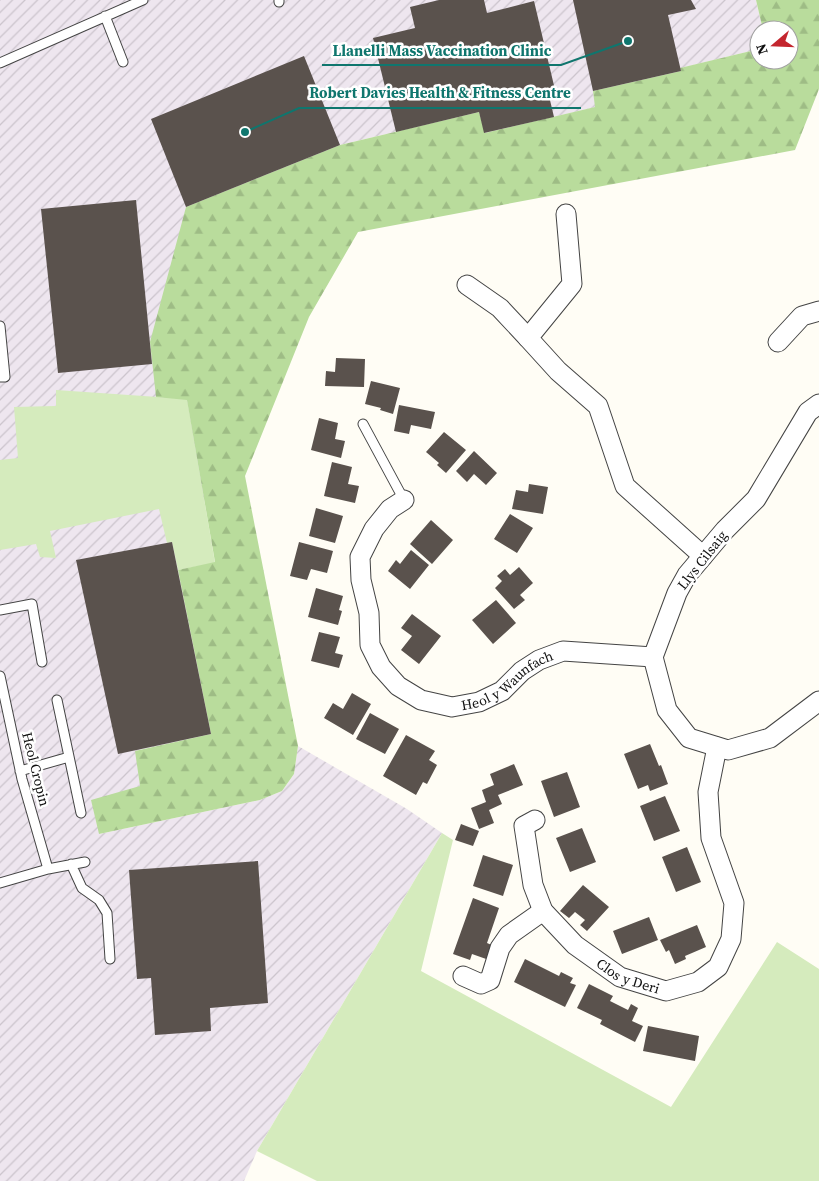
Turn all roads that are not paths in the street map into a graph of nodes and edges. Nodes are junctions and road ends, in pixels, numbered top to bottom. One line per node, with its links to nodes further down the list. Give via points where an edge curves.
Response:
1 (137, 1): 2 (lane)
2 (105, 16): 3 (lane); 4 (lane)
3 (123, 62)
4 (0, 63)
5 (566, 214): 9 (street, via 572,284)
6 (467, 285): 9 (street, via 500,308)
7 (819, 311): 10 (street, via 802,316)
8 (0, 326): 11 (lane, via 5,377)
9 (528, 338): 15 (street, via 558,371 598,406 625,486)
10 (778, 342)
11 (0, 377)
12 (819, 404): 15 (street, Llys Cilsaig, via 808,412 756,500)
13 (363, 424): 14 (lane)
14 (404, 500): 17 (street, Heol y Waunfach, via 390,509 374,529 360,557 361,580 369,613 370,645 381,667 398,686 421,700 452,708 479,702 502,691 522,671 563,651)
15 (703, 556): 17 (street, Llys Cilsaig, via 676,593)
16 (0, 610): 18 (lane, via 32,604)
17 (653, 657): 22 (street, via 666,710 689,738)
18 (42, 662)
19 (0, 676): 24 (lane, Heol Cropin)
20 (57, 700): 23 (lane)
21 (819, 701): 22 (street, via 770,738 728,750)
22 (717, 747): 31 (street, Clos y Deri, via 708,792 711,838 734,903 731,939 718,967 698,982 666,991 620,977 575,946)
23 (69, 757): 24 (lane); 25 (lane)
24 (20, 771): 29 (lane, Heol Cropin)
25 (81, 813)
26 (535, 820): 31 (street, Clos y Deri, via 524,826 532,885)
27 (85, 862): 28 (lane)
28 (71, 864): 29 (lane); 32 (lane, via 82,888 99,900 107,912)
29 (48, 868): 30 (lane)
30 (0, 882)
31 (543, 911): 33 (street, via 509,935 500,948 490,980 481,984)
32 (110, 959)
33 (463, 976)

